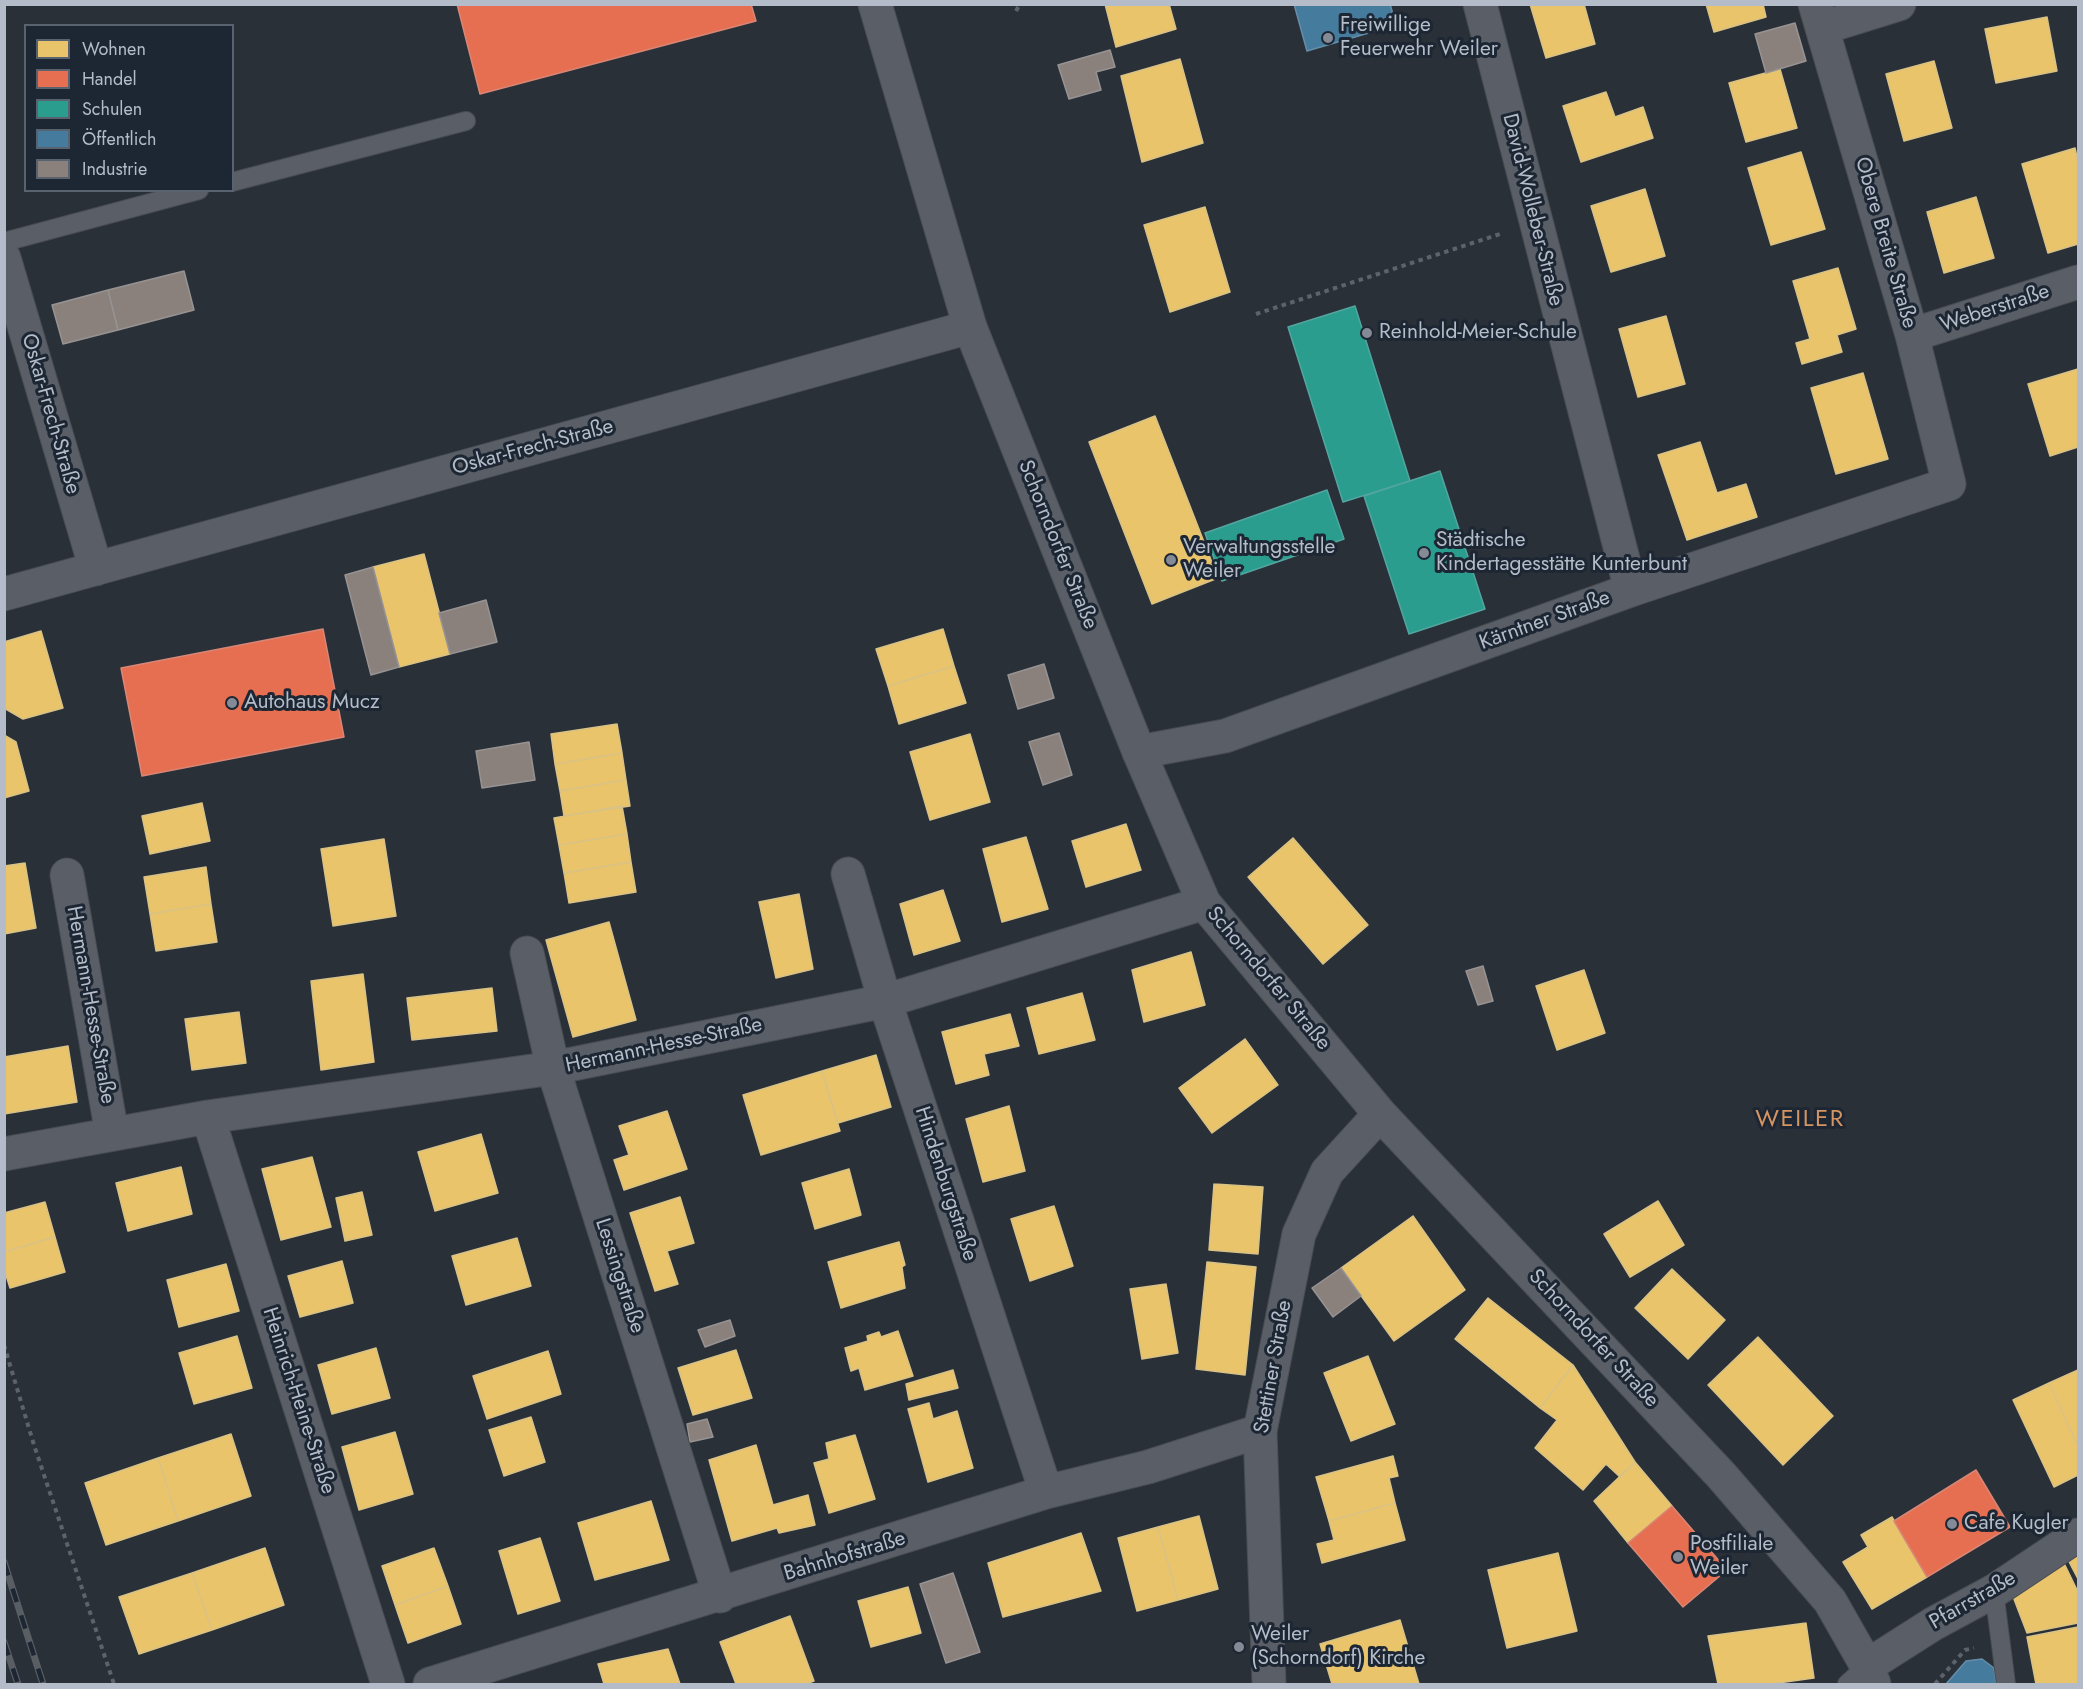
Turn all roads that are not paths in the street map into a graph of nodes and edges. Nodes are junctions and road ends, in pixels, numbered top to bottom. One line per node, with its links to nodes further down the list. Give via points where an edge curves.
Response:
1 (875, 4): 11 (street, Schorndorfer Straße)
2 (1480, 4): 15 (street, David-Wolleber-Straße)
3 (1899, 4): 4 (street)
4 (1819, 16): 12 (street, Obere Breite Straße)
5 (466, 121): 6 (lane)
6 (234, 181)
7 (192, 192): 8 (lane)
8 (4, 242)
9 (4, 258): 14 (street, Oskar-Frech-Straße)
10 (2079, 282): 12 (street, Weberstraße)
11 (970, 327): 14 (street, Oskar-Frech-Straße); 17 (street, Schorndorfer Straße)
12 (1912, 336): 13 (street, Obere Breite Straße)
13 (1949, 484): 15 (street, Kärntner Straße)
14 (96, 569): 16 (street, Oskar-Frech-Straße)
15 (1631, 590): 17 (street, Kärntner Straße, via 1225,736)
16 (4, 594)
17 (1139, 752): 20 (street, Schorndorfer Straße)
18 (848, 874): 22 (street, Hindenburgstraße)
19 (67, 875): 26 (street, Hermann-Hesse-Straße)
20 (1204, 903): 22 (street, Hermann-Hesse-Straße); 24 (street, Schorndorfer Straße)
21 (527, 954): 23 (street, Lessingstraße)
22 (885, 1001): 23 (street, Hermann-Hesse-Straße); 29 (street, Hindenburgstraße)
23 (554, 1068): 25 (street, Hermann-Hesse-Straße); 32 (street, Lessingstraße)
24 (1380, 1114): 28 (street, Stettiner Straße, via 1327,1172 1299,1234); 33 (street, Schorndorfer Straße, via 1721,1475 1830,1601)
25 (208, 1117): 26 (street, Hermann-Hesse-Straße); 34 (street, Heinrich-Heine-Straße)
26 (112, 1134): 27 (street, Hermann-Hesse-Straße)
27 (4, 1154)
28 (1260, 1431): 29 (street, Bahnhofstraße, via 1148,1467); 36 (street, Stettiner Straße)
29 (1046, 1492): 32 (street, Bahnhofstraße)
30 (2079, 1535): 31 (street, Pfarrstraße)
31 (1994, 1591): 33 (street, Pfarrstraße, via 1933,1624); 37 (lane)
32 (720, 1596): 35 (street, Bahnhofstraße)
33 (1862, 1678)
34 (388, 1684)
35 (430, 1684)
36 (1269, 1684)
37 (2006, 1684)

